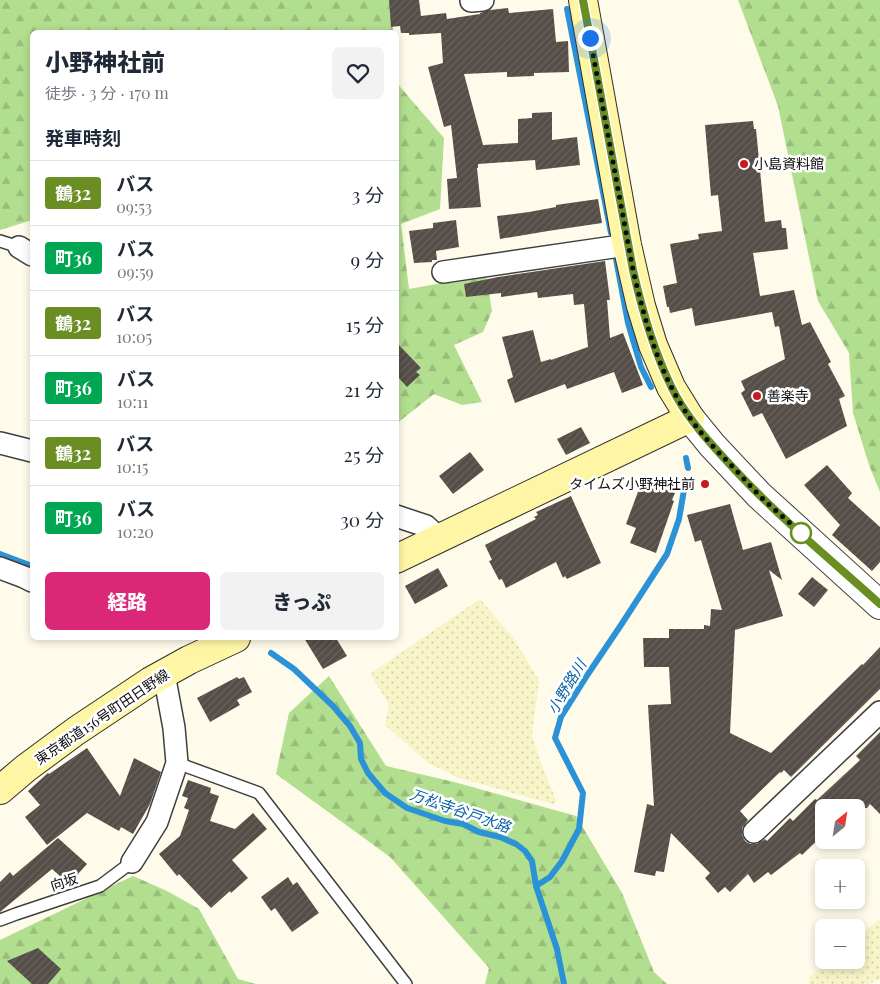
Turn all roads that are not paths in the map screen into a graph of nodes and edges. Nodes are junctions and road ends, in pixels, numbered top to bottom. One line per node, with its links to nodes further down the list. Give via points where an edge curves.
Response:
1 (583, 0): 2 (main road)
2 (627, 245): 3 (street); 4 (main road, via 653,345 671,387)
3 (443, 272)
4 (690, 418): 8 (main road); 12 (street, via 759,495)
5 (0, 443): 6 (street)
6 (30, 450)
7 (399, 520): 8 (street, via 426,526)
8 (439, 538): 9 (main road)
9 (399, 558)
10 (0, 568): 11 (street)
11 (30, 580)
12 (880, 604)
13 (232, 640): 14 (main road, 東京都道156号町田日野線)
14 (164, 674): 16 (street); 17 (main road, 東京都道156号町田日野線, via 76,731)
15 (880, 712): 18 (street)
16 (177, 764): 19 (street, via 157,822); 21 (lane, via 259,793)
17 (0, 790)
18 (754, 832)
19 (132, 862): 20 (lane, 向坂, via 100,886)
20 (0, 920)
21 (406, 984)

